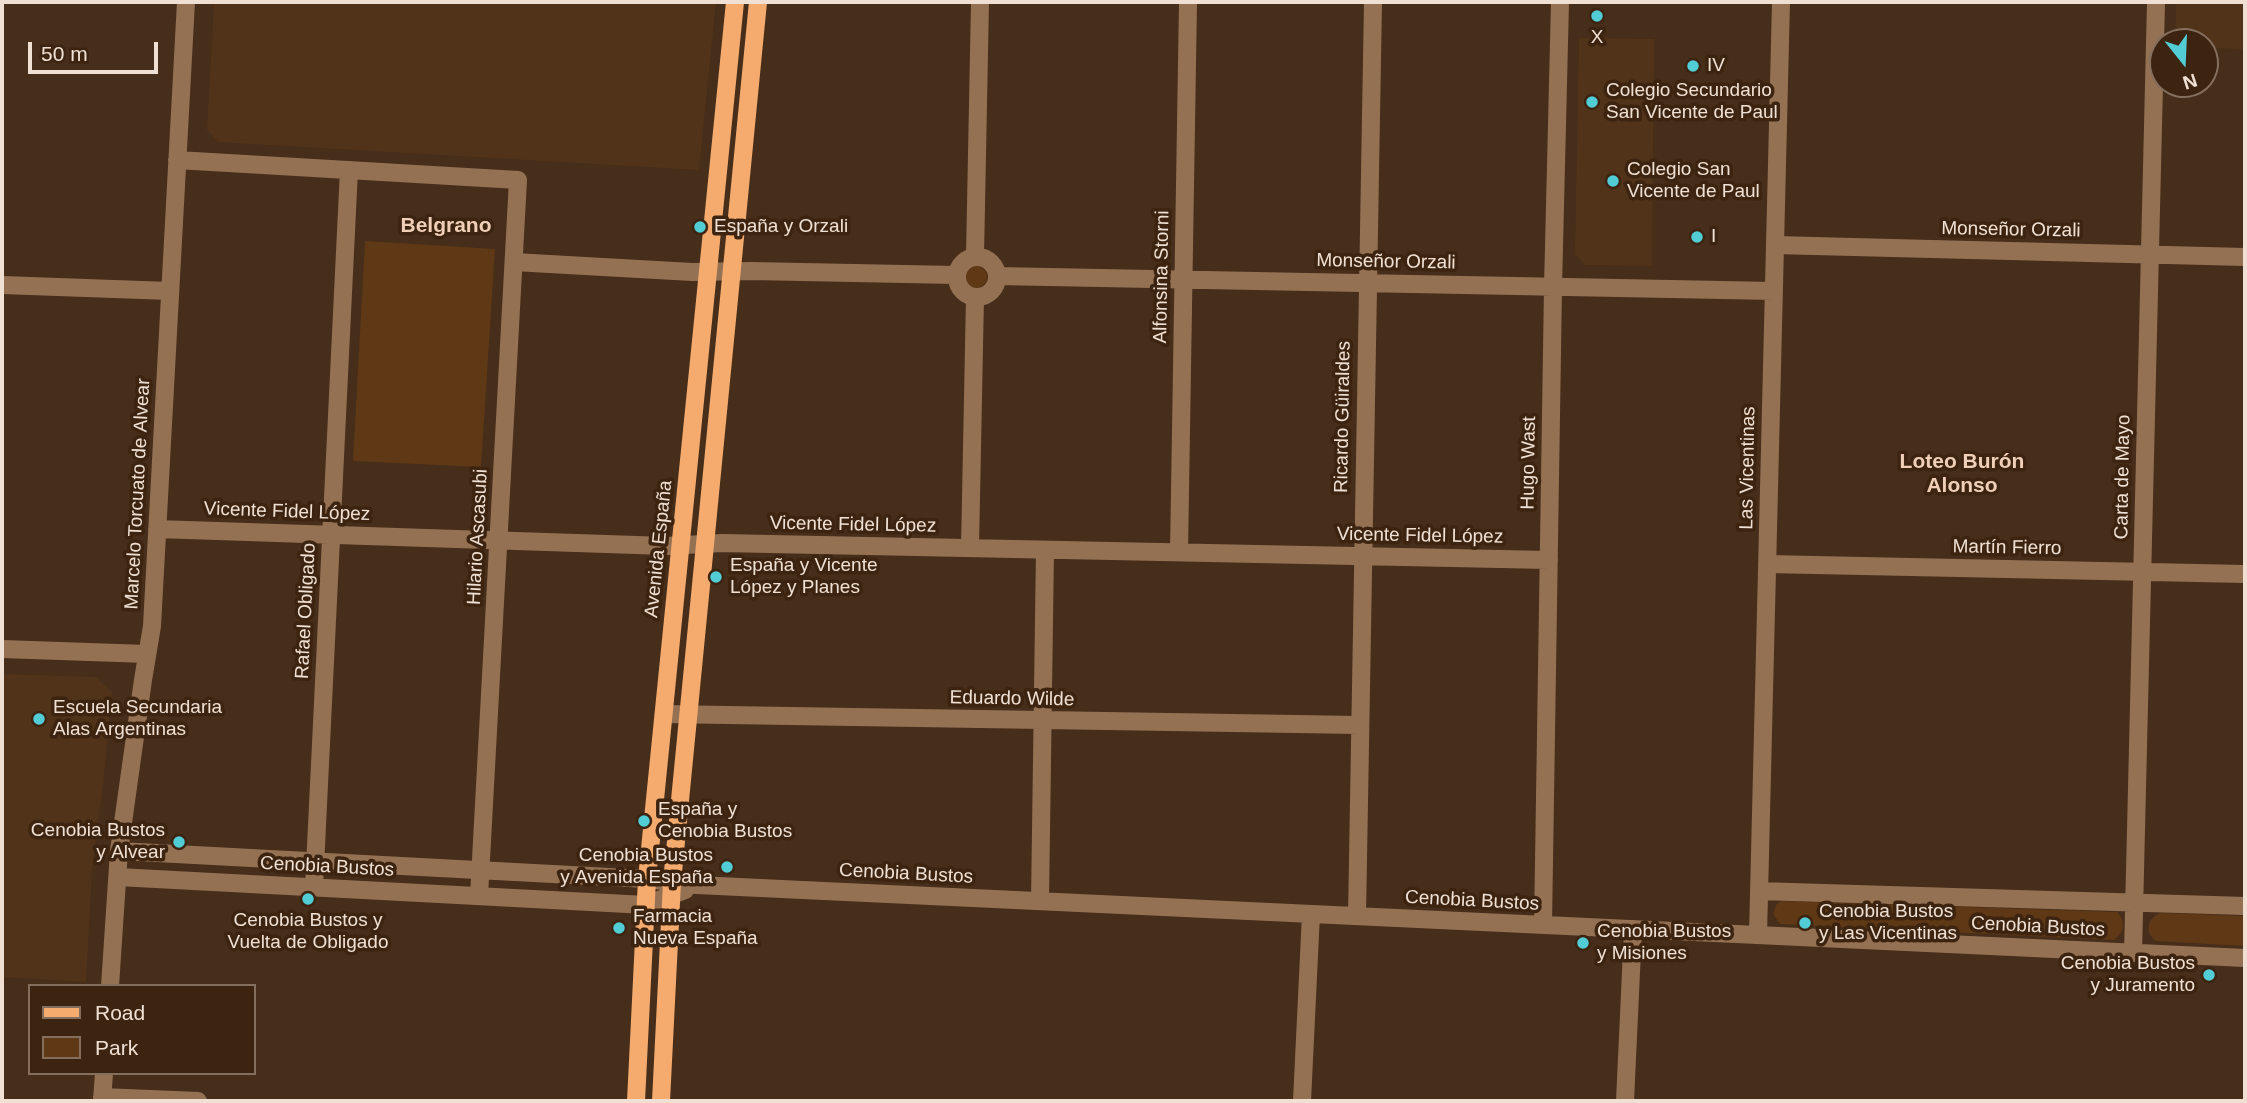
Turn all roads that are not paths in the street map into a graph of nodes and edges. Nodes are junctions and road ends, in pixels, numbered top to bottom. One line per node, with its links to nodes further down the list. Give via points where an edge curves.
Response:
1 (186, 2): 10 (street, Marcelo Torcuato de Alvear)
2 (735, 2): 18 (main road, Avenida España)
3 (758, 2): 17 (main road)
4 (980, 2): 14 (street)
5 (1188, 2): 21 (street, Alfonsina Storni)
6 (1373, 2): 22 (street, Ricardo Güiraldes)
7 (1560, 2): 24 (street, Hugo Wast)
8 (1781, 2): 12 (street, Las Vicentinas)
9 (2156, 2): 13 (street, Carta de Mayo)
10 (177, 160): 11 (street); 25 (street, Marcelo Torcuato de Alvear)
11 (349, 170): 16 (street, Hilario Ascasubi, via 518,180); 29 (street, Rafael Obligado)
12 (1775, 245): 13 (street, Monseñor Orzali); 26 (street, Las Vicentinas)
13 (2150, 254): 15 (street, Monseñor Orzali); 39 (street, Carta de Mayo)
14 (975, 256): 19 (street, via 962,263); 20 (street, via 992,263)
15 (2245, 257)
16 (514, 262): 18 (street); 30 (street, Hilario Ascasubi)
17 (731, 271): 18 (street); 19 (street); 31 (main road)
18 (708, 272): 32 (main road, Avenida España)
19 (956, 275): 27 (street, via 960,289)
20 (997, 276): 21 (street, Monseñor Orzali); 27 (street, via 989,293)
21 (1183, 279): 22 (street, Monseñor Orzali); 35 (street, Alfonsina Storni)
22 (1367, 283): 24 (street, Monseñor Orzali); 36 (street, Ricardo Güiraldes)
23 (2, 285): 25 (street)
24 (1553, 286): 26 (street, Monseñor Orzali); 37 (street, Hugo Wast)
25 (170, 291): 28 (street, Marcelo Torcuato de Alvear)
26 (1774, 291): 38 (street, Las Vicentinas)
27 (975, 297): 33 (street)
28 (158, 529): 29 (street, Vicente Fidel López); 42 (street, Marcelo Torcuato de Alvear)
29 (331, 534): 30 (street, Vicente Fidel López); 48 (street, Rafael Obligado)
30 (499, 540): 32 (street, Vicente Fidel López); 49 (street, Hilario Ascasubi)
31 (704, 544): 32 (street, Vicente Fidel López); 33 (street, Vicente Fidel López); 44 (main road)
32 (680, 545): 43 (main road, Avenida España)
33 (970, 548): 34 (street, Vicente Fidel López)
34 (1045, 550): 35 (street, Vicente Fidel López); 45 (street)
35 (1179, 552): 36 (street, Vicente Fidel López)
36 (1362, 556): 37 (street, Vicente Fidel López); 46 (street, Ricardo Güiraldes)
37 (1549, 560): 62 (street, Hugo Wast)
38 (1767, 564): 39 (street, Martín Fierro); 54 (street, Las Vicentinas)
39 (2142, 572): 40 (street, Martín Fierro); 57 (street, Carta de Mayo)
40 (2245, 574)
41 (2, 649): 42 (street)
42 (147, 654): 47 (street, Marcelo Torcuato de Alvear)
43 (664, 714): 44 (street, Eduardo Wilde); 51 (main road, Avenida España)
44 (688, 714): 45 (street, Eduardo Wilde); 53 (main road)
45 (1042, 720): 46 (street, Eduardo Wilde); 56 (street)
46 (1359, 725): 61 (street, Ricardo Güiraldes)
47 (120, 851): 48 (street, Cenobia Bustos); 50 (street, Marcelo Torcuato de Alvear)
48 (315, 861): 49 (street, Cenobia Bustos); 52 (street, Rafael Obligado)
49 (481, 870): 51 (street, Cenobia Bustos); 55 (street, Hilario Ascasubi)
50 (118, 877): 52 (street, Cenobia Bustos); 67 (street, Marcelo Torcuato de Alvear)
51 (647, 880): 53 (street, Cenobia Bustos); 58 (main road, Avenida España)
52 (314, 887): 55 (street, Cenobia Bustos)
53 (671, 889): 56 (street, Cenobia Bustos, via 697,885); 58 (street, Cenobia Bustos); 72 (main road)
54 (1759, 891): 57 (street, Cenobia Bustos); 64 (street, Las Vicentinas)
55 (479, 896): 58 (street, Cenobia Bustos)
56 (1040, 901): 60 (street, Cenobia Bustos)
57 (2134, 902): 59 (street, Cenobia Bustos); 65 (street, Carta de Mayo)
58 (646, 905): 71 (main road, Avenida España)
59 (2245, 906)
60 (1311, 914): 61 (street, Cenobia Bustos); 73 (street)
61 (1357, 916): 62 (street, Cenobia Bustos)
62 (1543, 925): 63 (street, Cenobia Bustos)
63 (1633, 929): 64 (street, Cenobia Bustos); 74 (street)
64 (1758, 935): 65 (street, Cenobia Bustos)
65 (2133, 953): 66 (street, Cenobia Bustos)
66 (2245, 958)
67 (110, 984)
68 (104, 1075): 69 (street)
69 (102, 1099): 70 (street)
70 (198, 1101)
71 (636, 1101)
72 (661, 1101)
73 (1302, 1101)
74 (1625, 1101)

